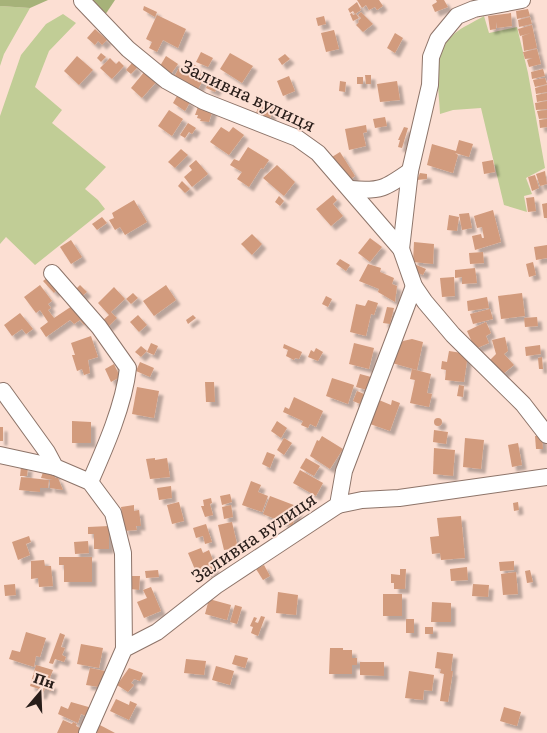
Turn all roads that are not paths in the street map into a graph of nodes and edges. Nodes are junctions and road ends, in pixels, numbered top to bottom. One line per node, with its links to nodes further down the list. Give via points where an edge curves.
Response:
1 (522, 0): 3 (street, Заливна вулиця, via 474,9 457,16 438,38 431,57 430,85)
2 (82, 1): 4 (street, Заливна вулиця, via 128,50 167,81 203,101 297,138 318,153)
3 (410, 171): 4 (street, via 384,187 365,191); 5 (street, Заливна вулиця)
4 (351, 189): 5 (street, Заливна вулиця)
5 (401, 249): 7 (street, Заливна вулиця)
6 (52, 272): 13 (street, via 128,368 111,432)
7 (414, 286): 9 (street, Заливна вулиця, via 453,335 522,404); 14 (street, Заливна вулиця, via 347,462)
8 (3, 391): 11 (street)
9 (547, 435)
10 (0, 455): 11 (street)
11 (55, 467): 13 (street)
12 (547, 477): 14 (street)
13 (90, 482): 15 (street, via 114,513 123,553)
14 (338, 505): 15 (street, Заливна вулиця, via 217,585 157,632)
15 (124, 649): 16 (street)
16 (87, 733)

